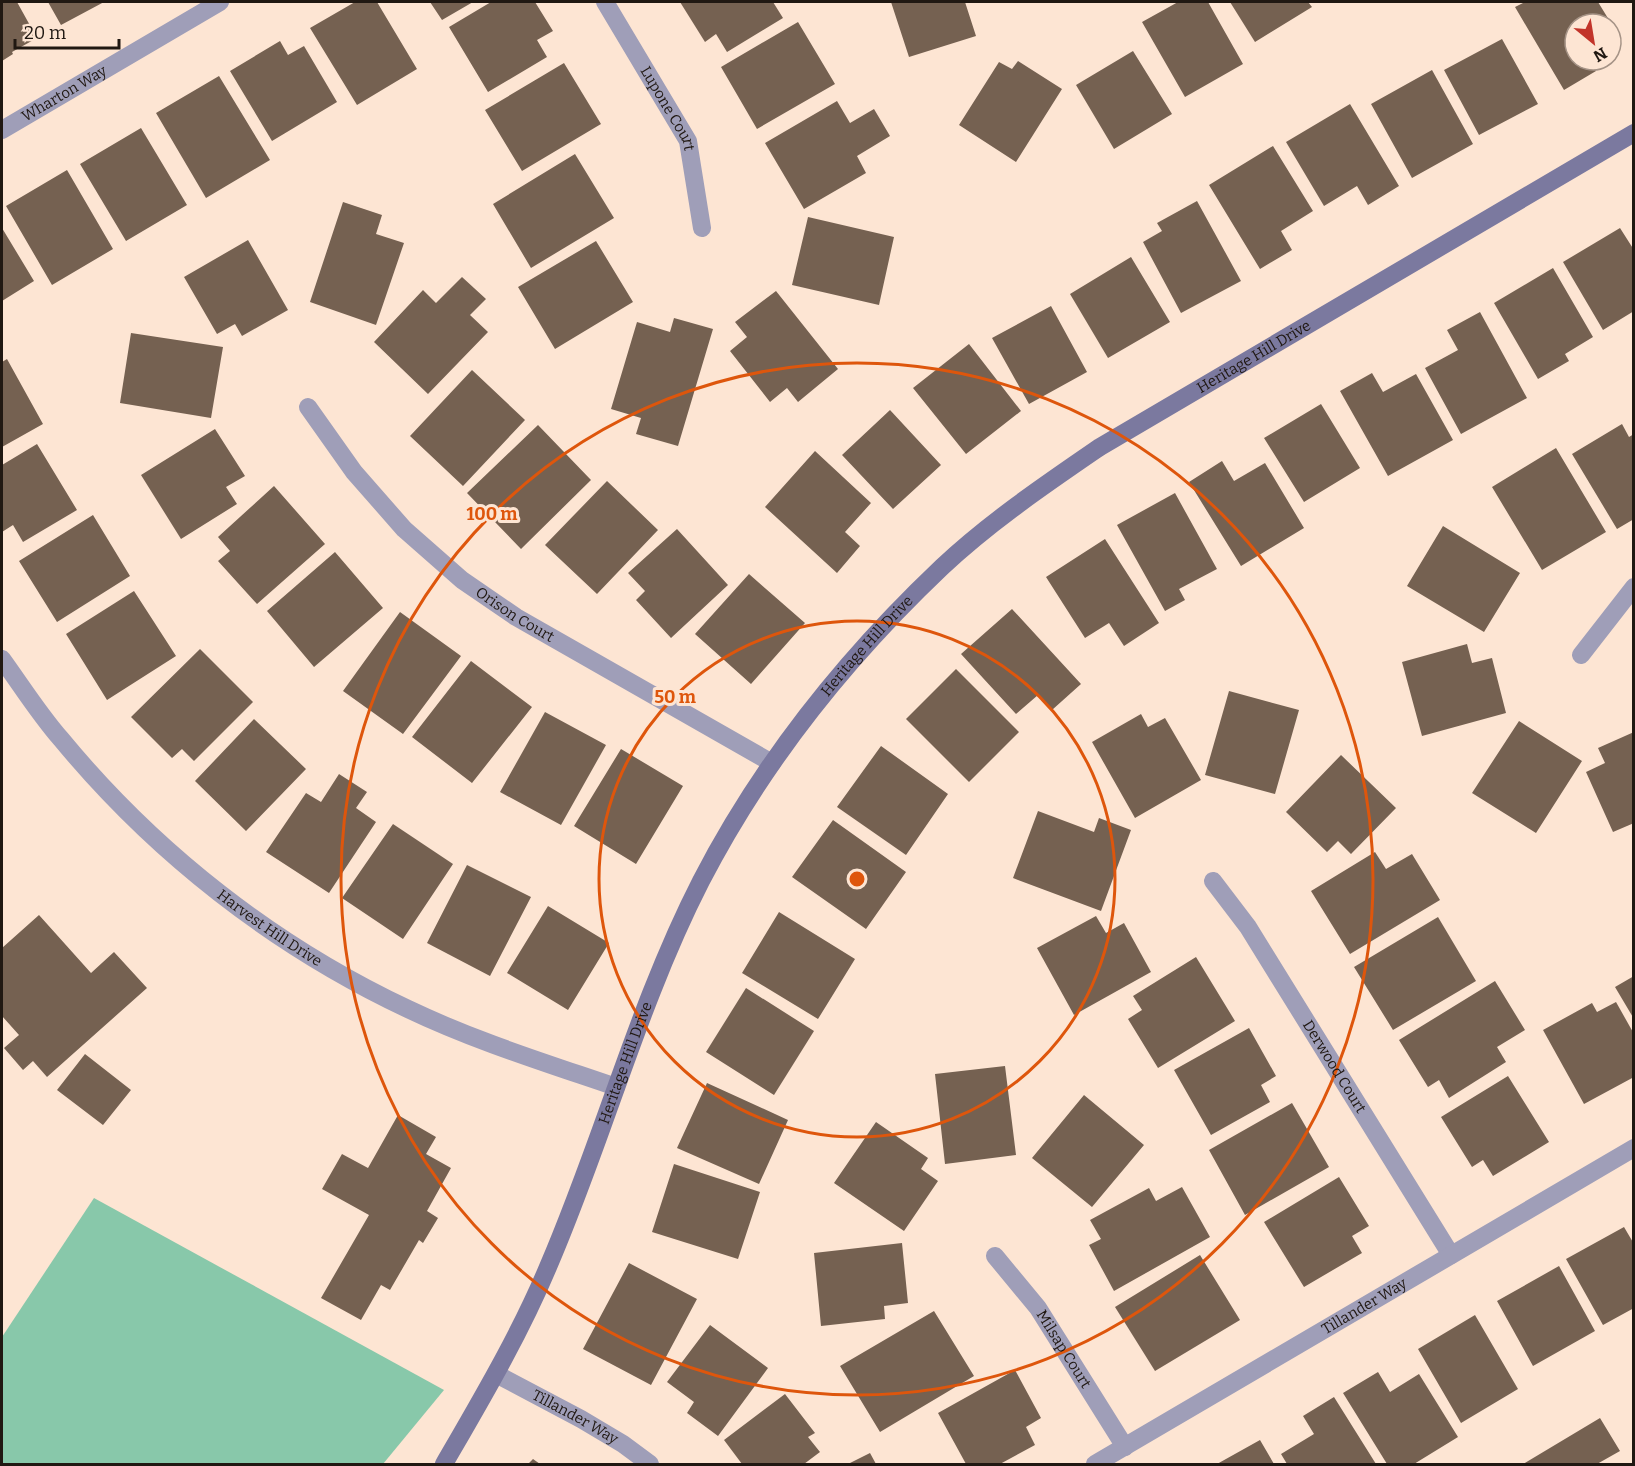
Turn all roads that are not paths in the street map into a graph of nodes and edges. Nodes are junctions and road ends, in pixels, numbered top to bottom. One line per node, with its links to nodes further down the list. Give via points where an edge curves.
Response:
1 (220, 2): 3 (street, Wharton Way)
2 (605, 2): 5 (street, Lupone Court, via 688,141)
3 (2, 130)
4 (1634, 133): 10 (street, Heritage Hill Drive, via 1100,447 1020,502 944,566 874,636 821,697)
5 (702, 228)
6 (308, 406): 10 (street, Orison Court, via 382,505 462,580 516,617)
7 (1634, 587): 8 (street)
8 (1581, 655)
9 (2, 659): 12 (street, Harvest Hill Drive, via 60,738 117,802 179,862 261,925 348,979 409,1010)
10 (772, 763): 12 (street, Heritage Hill Drive, via 697,890 659,969)
11 (1213, 881): 14 (street, Derwood Court, via 1248,927)
12 (616, 1087): 16 (street, Heritage Hill Drive, via 548,1268)
13 (1634, 1148): 14 (street, Tillander Way)
14 (1451, 1255): 17 (street, Tillander Way)
15 (995, 1256): 17 (street, Milsap Court, via 1038,1308)
16 (496, 1374): 18 (street, Heritage Hill Drive); 19 (street, Tillander Way, via 582,1419)
17 (1125, 1447): 20 (street, Tillander Way)
18 (444, 1464)
19 (650, 1464)
20 (1095, 1464)

